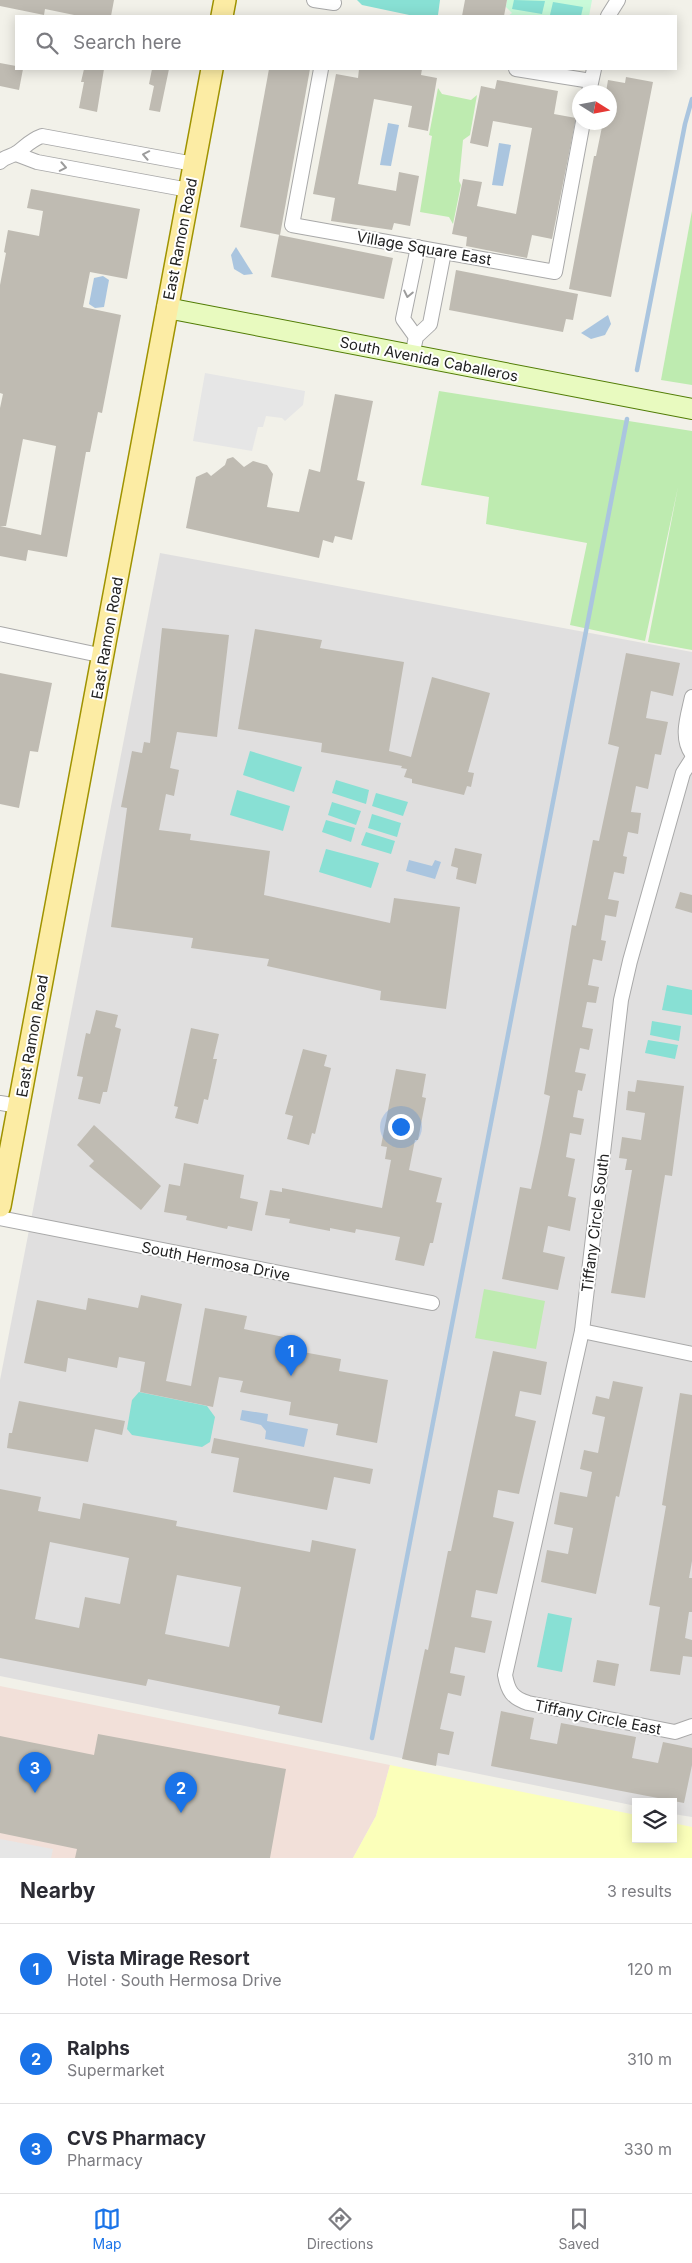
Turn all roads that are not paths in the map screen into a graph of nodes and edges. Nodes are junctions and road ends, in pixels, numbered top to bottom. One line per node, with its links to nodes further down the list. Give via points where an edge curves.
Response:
1 (225, 0): 5 (main road)
2 (314, 0): 4 (street)
3 (618, 0): 6 (street)
4 (333, 7)
5 (222, 15)
6 (609, 15)
7 (212, 70): 14 (main road, East Ramon Road)
8 (321, 70): 16 (street, Village Square East, via 292,225)
9 (522, 70): 10 (street)
10 (592, 81)
11 (582, 130): 17 (street, Village Square East, via 555,272)
12 (16, 154): 13 (street); 14 (street, one-way to 12, via 42,136 31,140); 15 (street, one-way to 15, via 37,162)
13 (0, 162)
14 (194, 164): 15 (main road, East Ramon Road)
15 (189, 190): 18 (main road, East Ramon Road)
16 (418, 247): 17 (street, Village Square East); 19 (street, one-way to 19, via 403,319)
17 (444, 252): 19 (street, via 430,324)
18 (167, 308): 19 (street, South Avenida Caballeros); 22 (main road, East Ramon Road)
19 (414, 347): 20 (street, South Avenida Caballeros)
20 (692, 410)
21 (0, 634): 22 (street)
22 (104, 656): 26 (main road, East Ramon Road)
23 (692, 697): 24 (street, via 685,736)
24 (692, 754)
25 (692, 760): 30 (street, Tiffany Circle South, via 683,773 630,960 622,1000)
26 (9, 1105): 27 (main road, East Ramon Road)
27 (0, 1206)
28 (0, 1218): 29 (street, South Hermosa Drive)
29 (432, 1303)
30 (582, 1331): 31 (street); 32 (street, Tiffany Circle South, via 505,1675)
31 (692, 1354)
32 (508, 1690): 33 (street, Tiffany Circle East, via 517,1700 528,1703 675,1732)
33 (692, 1726)

